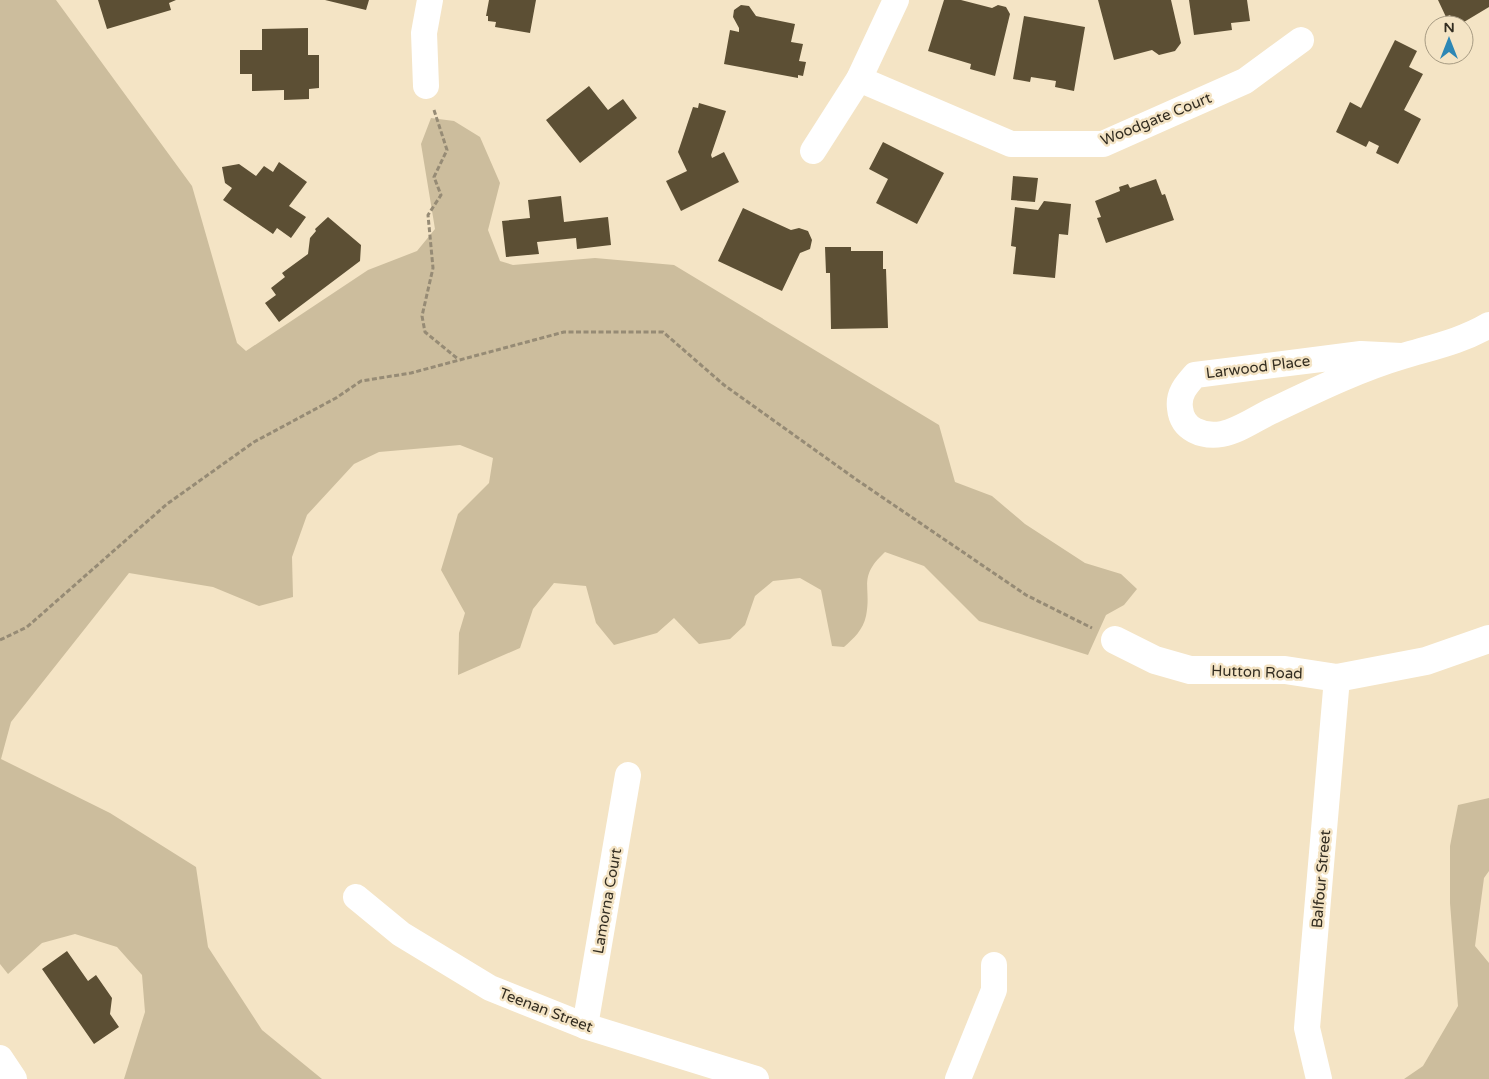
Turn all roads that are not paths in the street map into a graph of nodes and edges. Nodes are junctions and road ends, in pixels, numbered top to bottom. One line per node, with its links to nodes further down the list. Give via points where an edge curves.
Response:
1 (430, 0): 5 (street, via 424,33)
2 (896, 0): 4 (street)
3 (1301, 40): 4 (street, Woodgate Court, via 1245,81 1103,144 1011,144)
4 (859, 78): 6 (street)
5 (426, 86)
6 (812, 151)
7 (1489, 325): 8 (street, Larwood Place, via 1467,338)
8 (1401, 356): 8 (street, Larwood Place, via 1326,385 1224,434 1204,435 1182,420 1181,393 1195,375 1361,354)
9 (1105, 635): 11 (street, Hutton Road, via 1156,660 1190,670 1285,670)
10 (1489, 639): 11 (street, Hutton Road, via 1426,662)
11 (1337, 678): 20 (street, Balfour Street, via 1307,1028)
12 (628, 775): 15 (street, Lamorna Court)
13 (356, 897): 15 (street, Teenan Street, via 401,934 490,988)
14 (994, 966): 19 (street, via 994,990)
15 (586, 1026): 18 (street, Teenan Street)
16 (0, 1058): 17 (street)
17 (14, 1079)
18 (756, 1079)
19 (958, 1079)
20 (1319, 1079)

